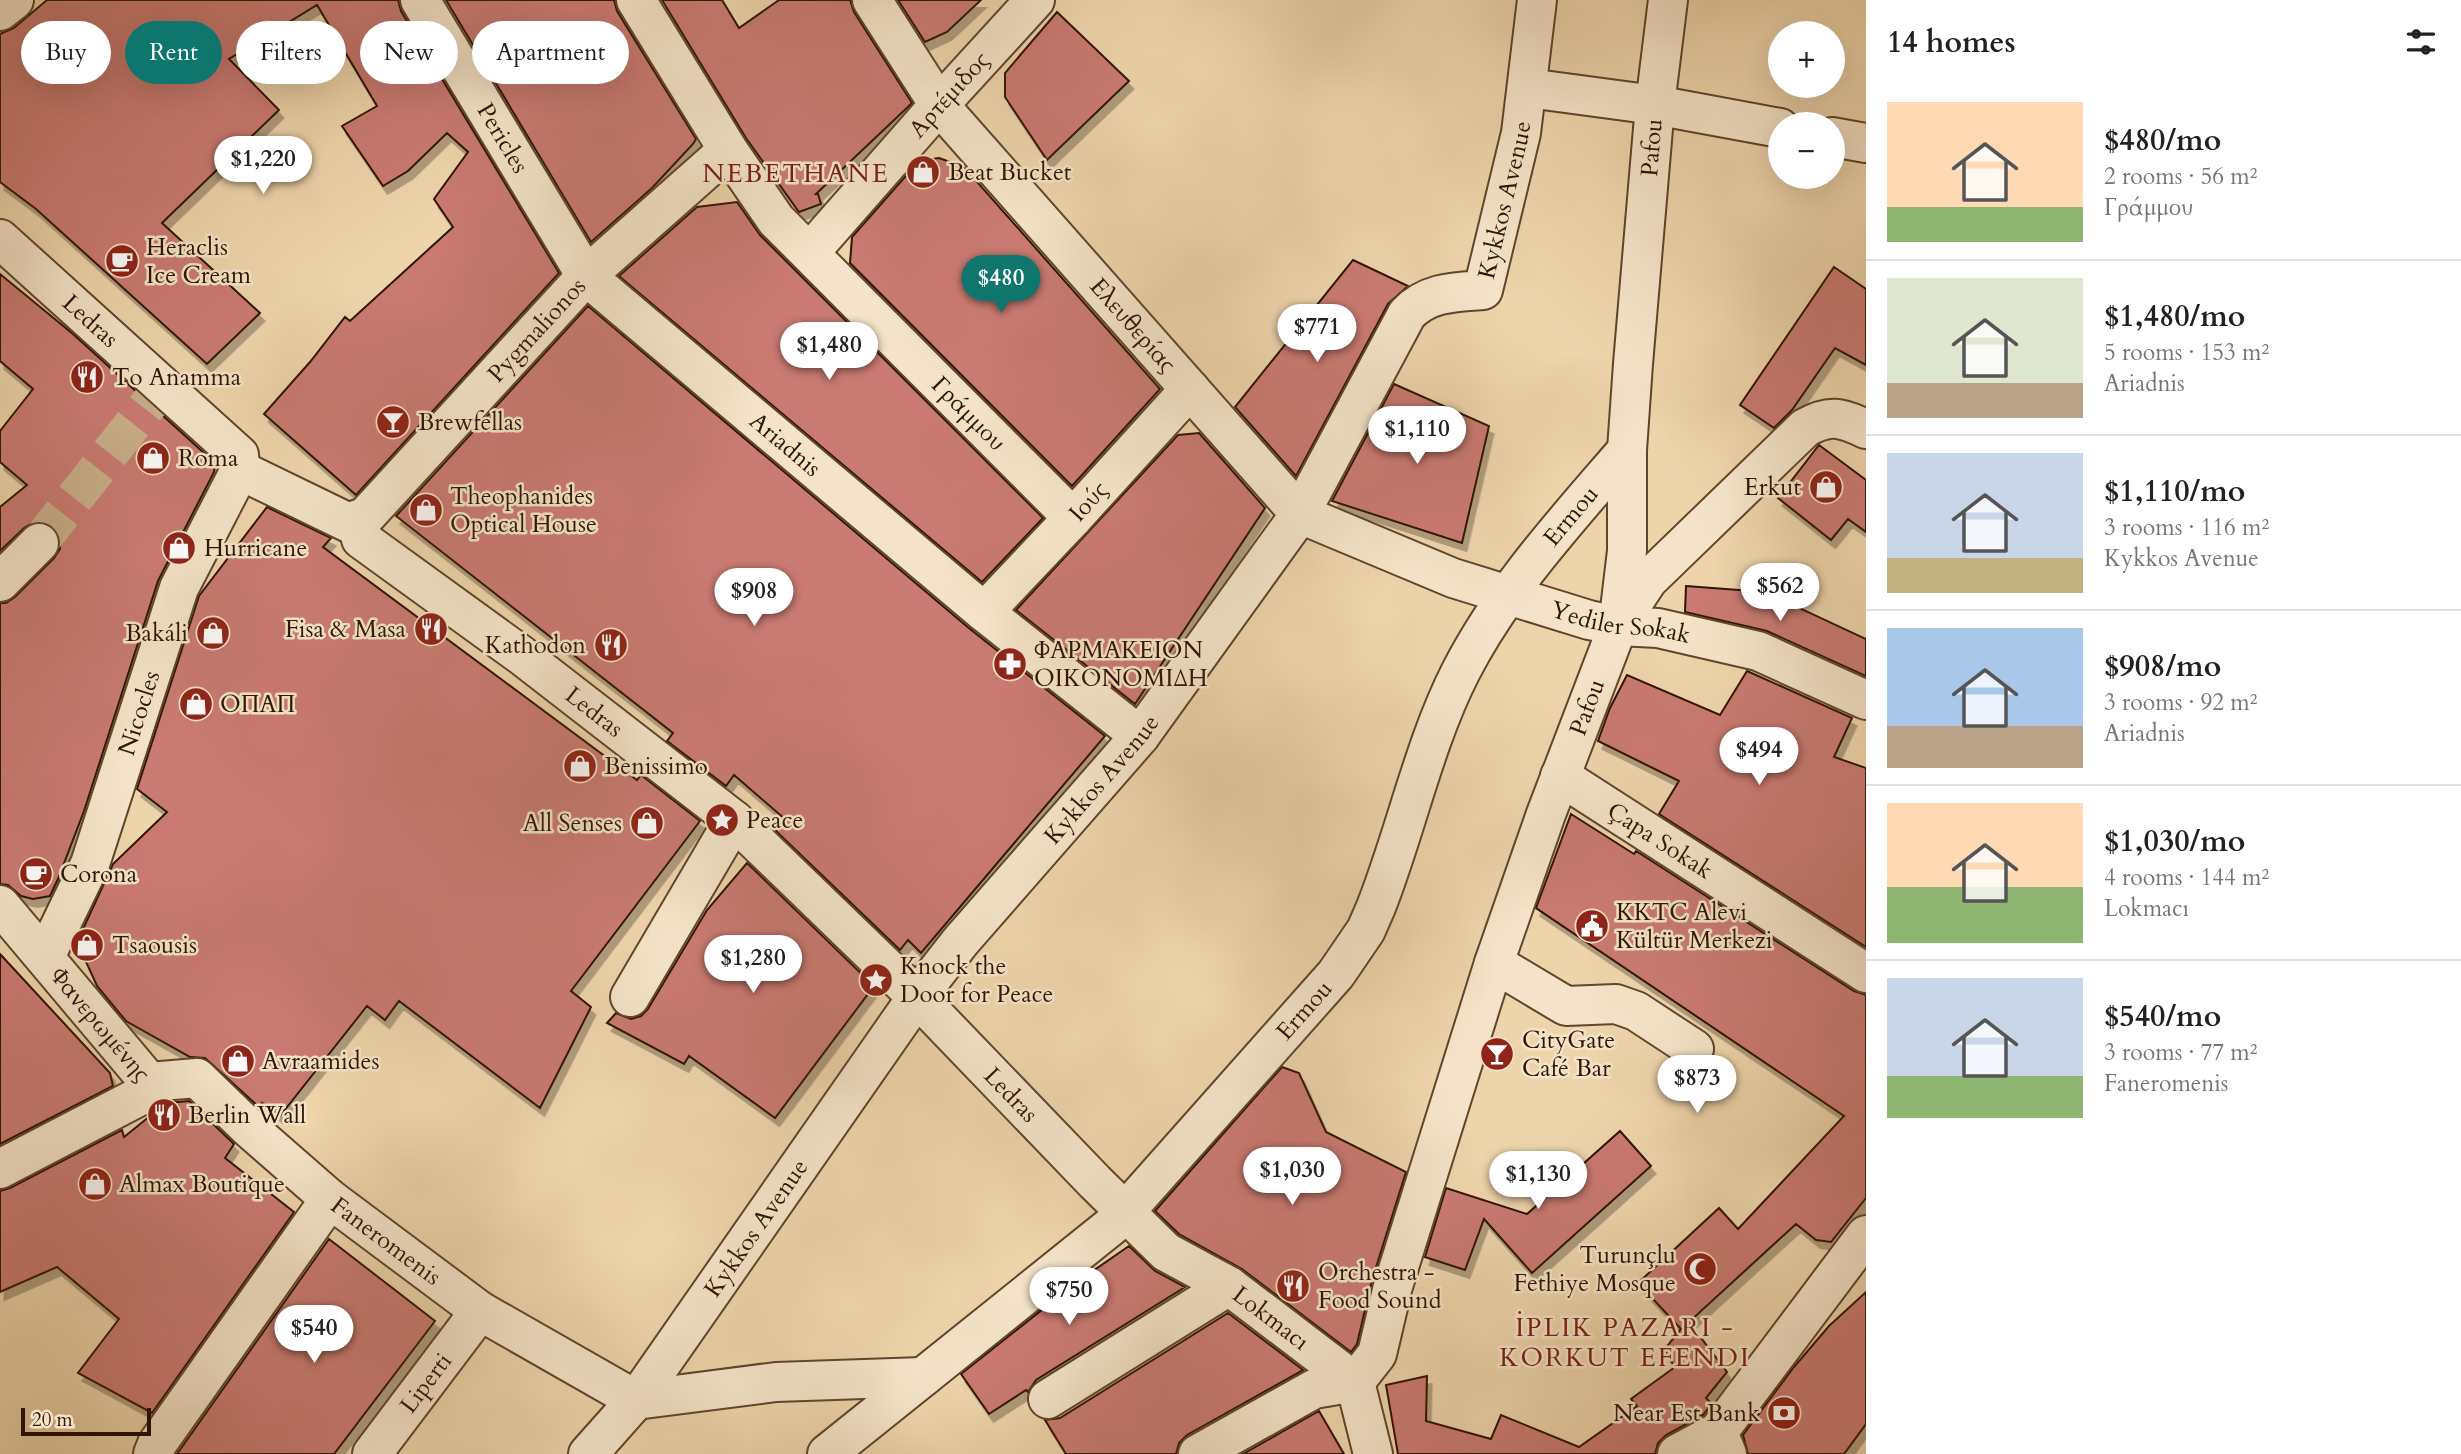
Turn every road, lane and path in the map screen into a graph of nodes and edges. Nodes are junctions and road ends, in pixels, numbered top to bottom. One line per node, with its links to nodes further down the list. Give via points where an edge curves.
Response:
1 (14, 0): 8 (street)
2 (420, 0): 18 (street, Pericles)
3 (636, 0): 15 (street, Γράμμου)
4 (872, 0): 10 (street, Ελευθερίας)
5 (1035, 0): 10 (street, Αρτέμιδος)
6 (1537, 0): 9 (street)
7 (1668, 0): 11 (street, Pafou)
8 (0, 11)
9 (1528, 88): 11 (street); 23 (street, Kykkos Avenue, via 1483,290 1441,293 1416,304 1407,314)
10 (939, 104): 17 (street, Αρτέμιδος); 19 (street, Ελευθερίας)
11 (1655, 105): 12 (street); 21 (street, Pafou)
12 (1768, 126)
13 (1845, 140): 14 (street)
14 (1866, 144)
15 (728, 150): 17 (street, Γράμμου, via 776,220); 18 (street, Pygmalionos)
16 (0, 239): 22 (street, Ledras, via 157,392 239,456)
17 (810, 252): 24 (street, Γράμμου)
18 (586, 276): 25 (street, Pygmalionos, via 366,516); 29 (street, Ariadnis)
19 (1190, 389): 23 (street, Ελευθερίας); 24 (street, Ιούς)
20 (1866, 429): 30 (street, via 1839,418 1805,428 1648,580)
21 (1627, 450): 28 (street, Ermou); 30 (street, Pafou, via 1627,551)
22 (240, 470): 25 (street, via 349,523); 36 (street, Nicocles, via 179,588 90,864)
23 (1300, 514): 28 (street, Yediler Sokak, via 1453,579); 32 (street, Kykkos Avenue)
24 (1073, 518): 29 (street, Ιούς)
25 (356, 520): 34 (street, Ledras, via 361,538)
26 (39, 543): 27 (street)
27 (0, 582)
28 (1508, 594): 30 (street, Yediler Sokak); 45 (street, Ermou, via 1461,670 1444,708 1366,930 1336,974)
29 (984, 612): 32 (street, Ariadnis)
30 (1618, 626): 31 (street, Yediler Sokak, via 1658,628 1758,651); 33 (street, Pafou)
31 (1866, 701)
32 (1140, 736): 40 (street, Kykkos Avenue)
33 (1560, 776): 37 (street, Pafou); 38 (street, Çapa Sokak)
34 (734, 820): 39 (street); 40 (street, Ledras)
35 (0, 905): 36 (street, Φανερωμένης)
36 (45, 957): 42 (street, Φανερωμένης)
37 (1494, 963): 41 (street, via 1566,1006 1616,1003 1636,1011); 50 (street, Pafou, via 1392,1286 1377,1354)
38 (1866, 973)
39 (629, 997)
40 (917, 997): 45 (street, Ledras); 52 (street, Kykkos Avenue)
41 (1694, 1049)
42 (149, 1082): 43 (street, via 142,1095); 44 (street, Φανερωμένης, via 197,1078)
43 (0, 1169)
44 (330, 1199): 48 (street, Faneromenis); 54 (street, Faneromenis)
45 (1126, 1212): 47 (street, Lokmacı, via 1166,1252); 49 (street, Ermou)
46 (1866, 1235): 53 (street)
47 (1228, 1286): 50 (street, Lokmacı); 51 (street)
48 (480, 1311): 52 (street, Faneromenis); 55 (street, Liperti)
49 (923, 1377): 52 (street, via 776,1382); 57 (street, Ermou)
50 (1355, 1382): 58 (street, via 1314,1389); 59 (street)
51 (1048, 1399)
52 (636, 1400): 56 (street, Kykkos Avenue)
53 (1723, 1443): 60 (street)
54 (153, 1454)
55 (372, 1454)
56 (588, 1454)
57 (827, 1454)
58 (1198, 1454)
59 (1373, 1454)
60 (1677, 1454)

